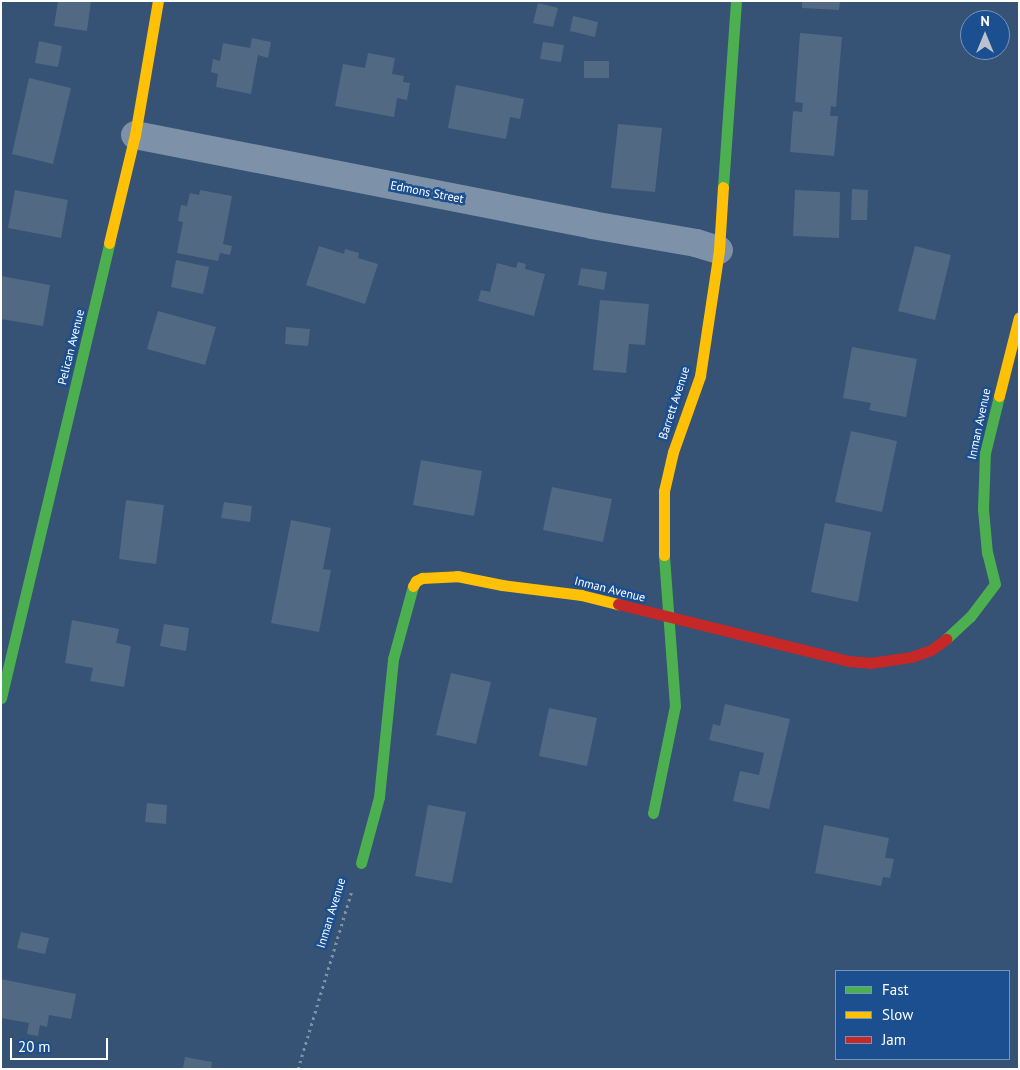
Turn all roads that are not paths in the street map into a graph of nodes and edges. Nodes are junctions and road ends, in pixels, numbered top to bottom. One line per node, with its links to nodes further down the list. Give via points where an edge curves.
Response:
1 (158, 1): 3 (street, Pelican Avenue)
2 (736, 1): 4 (street, Barrett Avenue)
3 (135, 135): 4 (street, Edmons Street); 7 (street, Pelican Avenue)
4 (719, 250): 6 (street, Barrett Avenue, via 700,376 673,452 664,491)
5 (1019, 317): 6 (street, Inman Avenue, via 984,452 982,509 987,553 995,584 970,617 945,640 912,657 870,663 849,661)
6 (667, 617): 8 (street, Barrett Avenue, via 675,706); 9 (street, Inman Avenue, via 582,595 457,576 428,576 416,581 408,598 393,659 378,797)
7 (1, 698)
8 (653, 812)
9 (361, 863)

